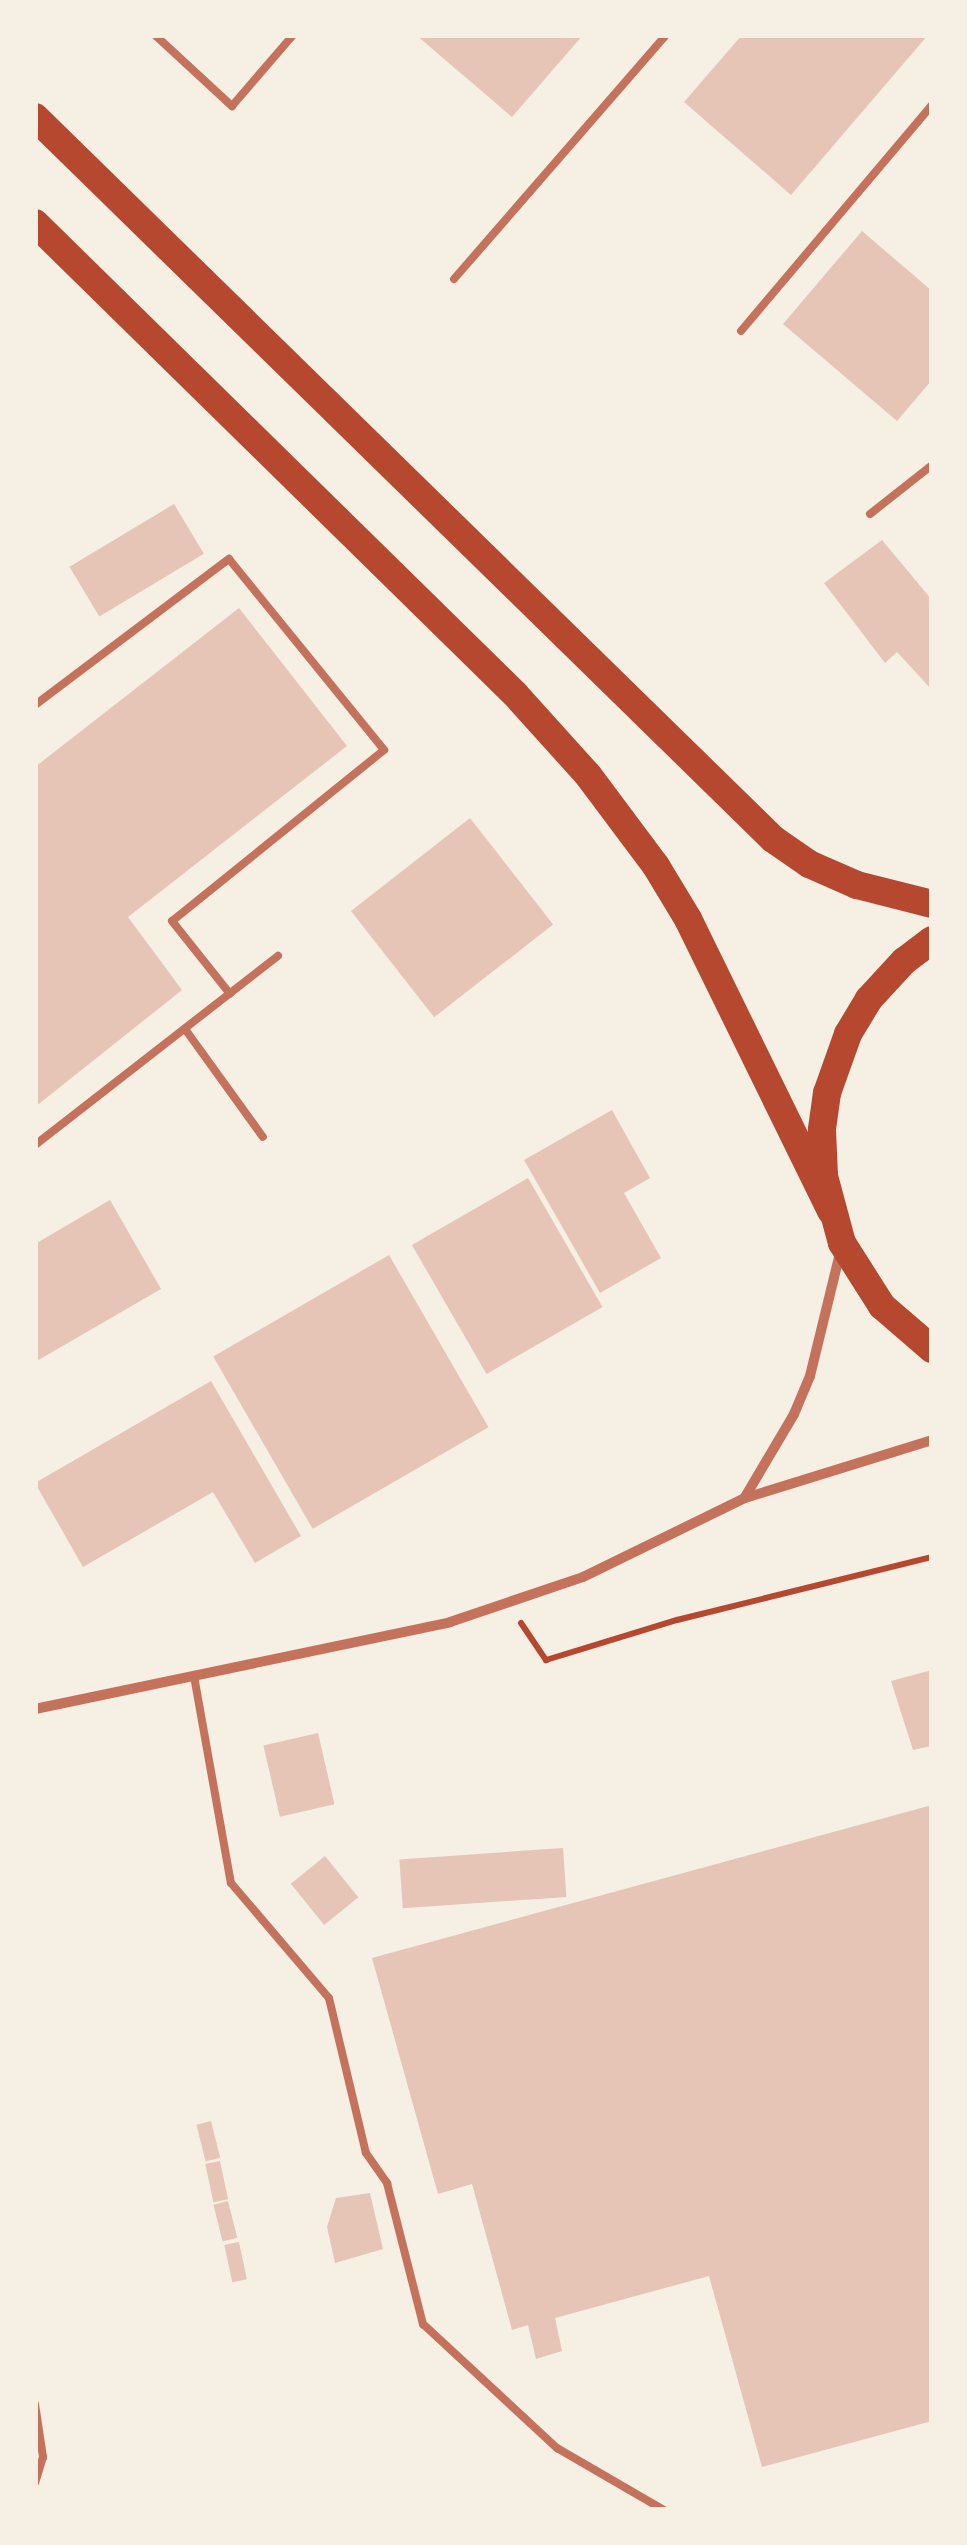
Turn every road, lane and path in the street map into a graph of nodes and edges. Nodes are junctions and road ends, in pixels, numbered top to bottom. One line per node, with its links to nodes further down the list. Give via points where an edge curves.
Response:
1 (154, 35): 2 (lane, via 232,106)
2 (293, 35)
3 (666, 35): 7 (lane)
4 (932, 105): 8 (lane)
5 (35, 117): 12 (highway, via 773,839 857,886)
6 (35, 223): 19 (highway, via 515,694 598,787 688,919)
7 (454, 279)
8 (742, 331)
9 (932, 465): 10 (lane)
10 (870, 514)
11 (35, 705): 15 (lane, via 229,559 384,750 172,921)
12 (932, 904)
13 (932, 940): 19 (highway, via 869,1000 838,1058 822,1130)
14 (278, 956): 15 (lane)
15 (230, 994): 16 (lane)
16 (185, 1029): 17 (lane); 18 (lane)
17 (263, 1137)
18 (35, 1144)
19 (830, 1210): 20 (highway)
20 (842, 1243): 21 (highway, via 882,1306); 23 (street, via 810,1376)
21 (932, 1349)
22 (932, 1440): 23 (street)
23 (745, 1498): 25 (street, via 583,1577)
24 (932, 1558): 25 (path, via 676,1620 546,1660)
25 (507, 1603): 26 (street, via 450,1622)
26 (194, 1676): 27 (street); 30 (lane, via 231,1883 329,1998 366,2153 386,2184 423,2324 557,2448)
27 (35, 1709)
28 (35, 2404): 29 (lane, via 43,2457)
29 (35, 2483)
30 (664, 2510)

